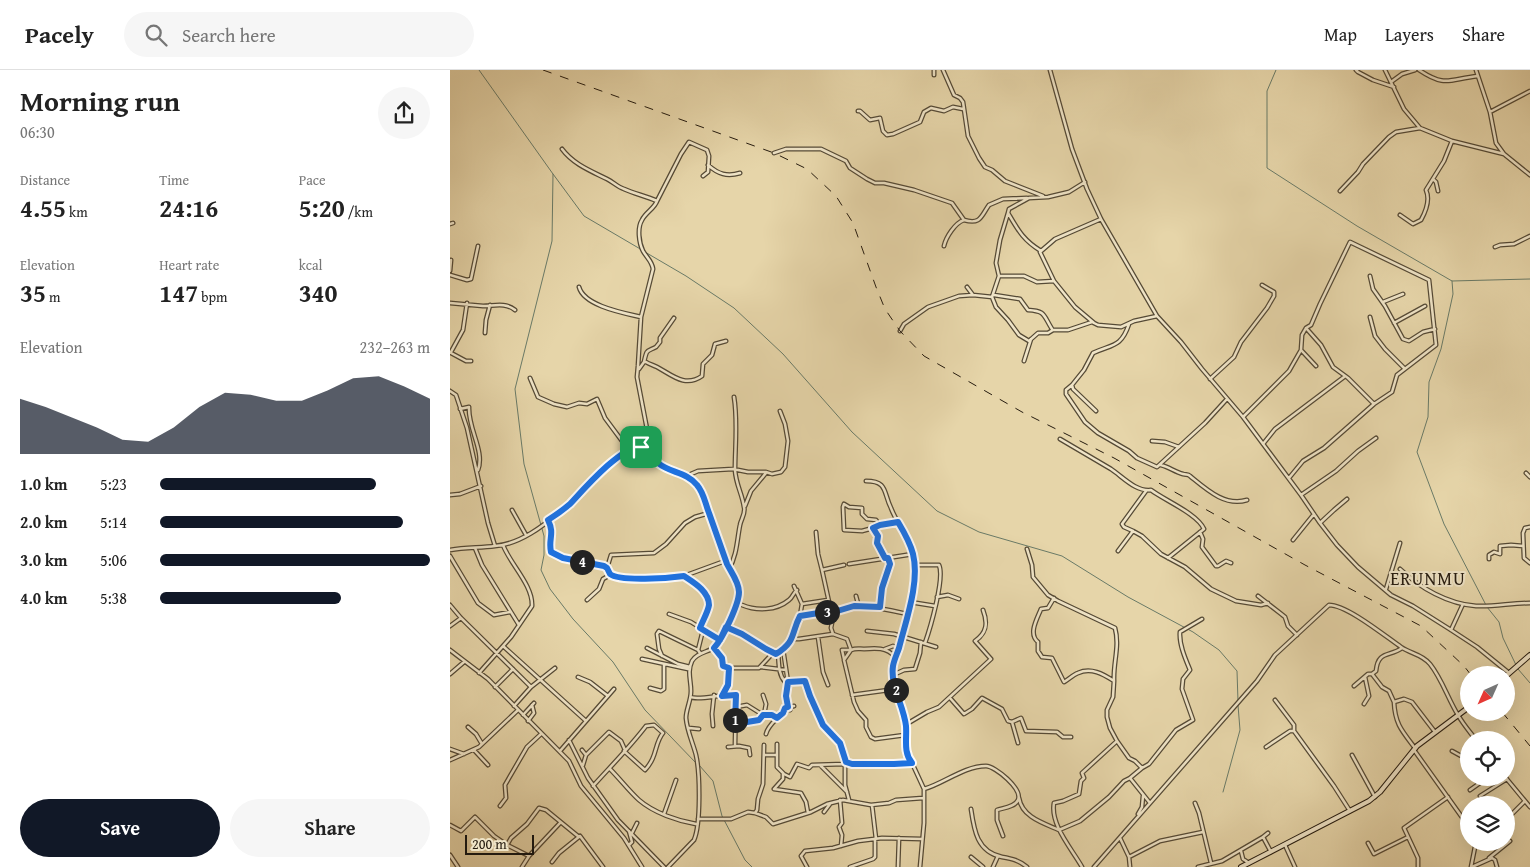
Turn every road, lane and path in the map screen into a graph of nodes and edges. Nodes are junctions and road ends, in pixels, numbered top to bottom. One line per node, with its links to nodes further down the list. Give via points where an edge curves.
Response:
1 (934, 70): 8 (street)
2 (943, 70): 13 (street, via 954,95 963,102)
3 (1050, 70): 26 (street, via 1072,149)
4 (1356, 70): 11 (street)
5 (1385, 70): 10 (street)
6 (1417, 70): 9 (street, via 1436,80 1451,82); 10 (street, via 1402,74)
7 (1477, 70): 9 (street)
8 (934, 74)
9 (1478, 76): 15 (street)
10 (1391, 82): 11 (street)
11 (1394, 87): 16 (street, via 1404,109)
12 (1530, 91): 15 (street)
13 (963, 109): 14 (street, via 953,107 944,111 931,108 924,112 920,122 887,135 880,118 870,120); 29 (street, via 968,136 985,168 1005,181)
14 (858, 111)
15 (1490, 112): 20 (street, via 1496,143)
16 (1420, 128): 17 (street); 27 (street, via 1396,132 1389,137)
17 (1452, 141): 20 (street); 25 (street)
18 (562, 149): 31 (street, via 571,160 594,174)
19 (774, 153): 35 (street, via 786,149 821,149 846,162 867,180 914,190 952,203)
20 (1504, 154): 23 (street)
21 (708, 164): 22 (street, via 721,174); 24 (street, via 708,172); 31 (street, via 708,150 689,142)
22 (740, 173)
23 (1530, 175)
24 (703, 176)
25 (1433, 179): 28 (street); 33 (street, via 1426,190 1428,195 1421,220 1413,224)
26 (1085, 182): 29 (street, via 1068,192); 34 (street)
27 (1340, 191)
28 (1438, 191)
29 (1043, 196): 30 (street)
30 (1029, 198): 32 (street, via 1010,208); 35 (street, via 1003,199 989,204 979,219)
31 (657, 201): 60 (street, via 641,224 642,249 653,269)
32 (1008, 213): 40 (street, via 1018,232); 43 (street, via 996,263)
33 (1400, 215)
34 (1101, 219): 40 (street, via 1055,239); 58 (street)
35 (964, 220): 38 (street, via 956,225)
36 (1530, 236): 39 (street, via 1514,244)
37 (478, 246): 42 (street, via 471,279)
38 (944, 246)
39 (1495, 247)
40 (1041, 251): 45 (street)
41 (451, 260): 42 (street)
42 (450, 273)
43 (999, 276): 45 (street, via 1024,276 1037,282); 51 (street)
44 (1370, 276): 52 (street, via 1373,289)
45 (1054, 282): 62 (street)
46 (1262, 285): 82 (street, via 1274,292 1274,296 1234,357)
47 (579, 287): 60 (street, via 580,293 597,304)
48 (967, 287): 50 (street)
49 (1404, 294): 52 (street)
50 (973, 295): 51 (street); 68 (street, via 958,296 928,307 904,324)
51 (993, 296): 67 (street, via 1020,299 1028,310 1043,314); 70 (street, via 996,307 1019,335)
52 (1383, 302): 63 (street)
53 (450, 303): 54 (street)
54 (467, 303): 55 (street); 73 (street, via 463,330)
55 (490, 305): 57 (street, via 511,306); 69 (street)
56 (1425, 306): 63 (street)
57 (515, 310)
58 (1157, 316): 64 (street); 82 (street)
59 (1370, 317): 78 (street, via 1375,336)
60 (641, 318): 79 (street)
61 (674, 318): 76 (street, via 656,347 646,351)
62 (1092, 322): 64 (street, via 1113,327); 67 (street, via 1068,330)
63 (1394, 323): 66 (street, via 1406,341)
64 (1129, 324): 83 (street, via 1115,345 1093,353)
65 (1306, 328): 66 (street, via 1311,325 1350,242 1430,280); 72 (street, via 1302,334); 80 (street, via 1333,367)
66 (1435, 329): 78 (street, via 1436,345)
67 (1053, 330): 70 (street, via 1035,334)
68 (900, 331)
69 (485, 333)
70 (1032, 340): 75 (street)
71 (726, 341): 76 (street, via 715,344 712,355 703,364 702,376 688,381 677,379)
72 (1301, 350): 77 (street); 91 (street, via 1289,371)
73 (450, 352): 74 (street)
74 (471, 361)
75 (1024, 361)
76 (644, 362): 79 (street)
77 (1316, 366)
78 (1404, 368): 87 (street, via 1397,375 1392,392)
79 (638, 371): 97 (street, via 647,429)
80 (1344, 377): 87 (street); 95 (street, via 1275,429)
81 (530, 378): 98 (street, via 538,397 554,404 567,407 597,399 605,418)
82 (1210, 379): 86 (street)
83 (1072, 385): 89 (street); 99 (street, via 1066,390 1067,397 1098,434 1153,467)
84 (450, 390): 88 (street, via 456,395)
85 (734, 397): 100 (street, via 737,415)
86 (1228, 399): 91 (street); 96 (street)
87 (1374, 404): 106 (street, via 1324,448 1303,461)
88 (460, 409): 101 (street); 101 (street, via 469,407 471,428 480,455)
89 (1096, 410)
90 (780, 411): 102 (street, via 788,441 785,467 781,472)
91 (1243, 417): 95 (street)
92 (1376, 438): 111 (street)
93 (1060, 439): 109 (street)
94 (1152, 442): 96 (street)
95 (1263, 444): 106 (street)
96 (1180, 446): 99 (street)
97 (641, 447): 98 (street); 104 (street, via 659,464)
98 (628, 449): 118 (street)
99 (1161, 465): 113 (street, via 1189,475 1218,496 1234,501)
100 (735, 469): 102 (street); 104 (street, via 702,470); 114 (street)
101 (478, 472): 108 (street)
102 (766, 472): 114 (street, via 751,490)
103 (1526, 473): 105 (street)
104 (690, 477): 116 (street, via 702,493)
105 (1530, 477)
106 (1289, 478): 111 (street)
107 (866, 481): 119 (street, via 881,483)
108 (481, 486): 110 (street); 131 (street)
109 (1146, 491): 125 (street, via 1122,524); 126 (street, via 1151,490 1191,514 1203,526)
110 (450, 495)
111 (1301, 495): 117 (street)
112 (1347, 499): 120 (street)
113 (1247, 500)
114 (745, 507): 149 (street)
115 (512, 510): 127 (street)
116 (709, 513): 142 (street); 148 (street, via 686,523 654,553 611,555)
117 (1314, 514): 120 (street); 128 (street)
118 (548, 520): 127 (street); 148 (street, via 553,532 550,548 553,554)
119 (898, 522): 121 (street); 137 (street)
120 (1320, 524): 155 (street, via 1358,567)
121 (880, 525): 123 (street); 123 (street, via 876,520 867,519 862,508 844,504 844,530)
122 (1530, 527): 132 (street, via 1523,533)
123 (873, 528): 139 (street, via 878,536 877,543)
124 (816, 532): 151 (street)
125 (1133, 532): 136 (street); 140 (street)
126 (1200, 532): 140 (street); 144 (street, via 1202,547 1216,566 1226,561)
127 (526, 535): 130 (street)
128 (1293, 540)
129 (1400, 543): 155 (street)
130 (503, 545): 131 (street); 182 (street, via 532,597 532,606)
131 (496, 546): 133 (street)
132 (1523, 546): 141 (street, via 1500,546 1500,554 1494,552); 145 (street, via 1524,558)
133 (475, 548): 135 (street); 175 (street)
134 (1027, 549): 160 (street, via 1033,577)
135 (450, 550)
136 (1118, 551)
137 (913, 554): 139 (street); 147 (street)
138 (450, 556): 175 (street, via 481,605 494,615)
139 (887, 558): 143 (street); 173 (street, via 890,564)
140 (1168, 558): 166 (street, via 1228,598 1261,605)
141 (1489, 559)
142 (726, 561): 149 (street); 153 (street)
143 (849, 564)
144 (1231, 564)
145 (1530, 564)
146 (844, 565): 151 (street)
147 (915, 565): 159 (street, via 940,567); 164 (street)
148 (607, 568): 152 (street)
149 (729, 569): 184 (street, via 739,595)
150 (1400, 569): 168 (street, via 1412,581)
151 (822, 570): 163 (street)
152 (610, 574): 153 (street, via 622,579); 162 (street)
153 (684, 576): 185 (street, via 698,586 709,606)
154 (794, 586): 156 (street)
155 (1386, 589): 187 (street)
156 (796, 590): 167 (street); 170 (street, via 787,601 772,608 754,610)
157 (856, 596): 171 (street)
158 (1258, 596): 166 (street)
159 (936, 597): 161 (street, via 948,595); 172 (street)
160 (1054, 598): 233 (street, via 1116,628); 233 (street, via 1048,608 1041,609 1033,634 1042,657 1052,658 1064,682 1089,671 1102,673)
161 (959, 599)
162 (587, 600)
163 (828, 600): 167 (street); 176 (street)
164 (910, 602): 172 (street); 178 (street)
165 (1530, 602): 168 (street)
166 (1268, 603): 190 (street, via 1285,618)
167 (802, 604): 179 (street)
168 (1463, 604): 187 (street)
169 (450, 605): 180 (street)
170 (742, 605)
171 (859, 606): 173 (street); 176 (street)
172 (935, 606): 195 (street)
173 (880, 607): 178 (street)
174 (983, 610): 248 (street, via 987,620 984,631 975,641 991,659)
175 (510, 612): 182 (street)
176 (833, 612): 179 (street); 189 (street)
177 (670, 614): 185 (street)
178 (907, 614): 191 (street)
179 (800, 616): 193 (street)
180 (461, 618): 183 (street); 208 (street)
181 (1202, 619): 311 (street, via 1180,632 1179,638 1190,670 1183,679 1182,689 1193,720 1176,730 1149,764)
182 (519, 625): 196 (street)
183 (450, 626)
184 (726, 627): 194 (street); 209 (street)
185 (700, 628): 186 (street)
186 (703, 630): 194 (street); 206 (street)
187 (1451, 630): 217 (street)
188 (868, 631): 191 (street)
189 (833, 634): 192 (street); 204 (street, via 847,640)
190 (1297, 635): 201 (street, via 1331,604 1366,621); 332 (street, via 1275,655 1257,681)
191 (901, 636): 195 (street); 200 (street)
192 (818, 637): 193 (street); 235 (street)
193 (792, 639): 202 (street)
194 (720, 640): 199 (street)
195 (923, 643): 197 (street); 229 (street, via 915,669)
196 (503, 646): 208 (street); 232 (street)
197 (936, 647)
198 (647, 648): 211 (street)
199 (714, 648): 206 (street); 221 (street, via 722,658 723,666)
200 (899, 648): 205 (street, via 893,646); 213 (street)
201 (1402, 648): 228 (street, via 1382,656); 259 (street, via 1420,655 1431,665)
202 (783, 649): 207 (street); 225 (street)
203 (450, 650): 215 (street)
204 (851, 650): 205 (street, via 870,647); 214 (street); 214 (street, via 842,650)
205 (886, 650): 213 (street)
206 (699, 652): 211 (street, via 659,631); 220 (street)
207 (778, 652): 209 (street); 224 (street)
208 (496, 653): 223 (street); 226 (street)
209 (773, 653): 218 (street)
210 (1530, 655): 222 (street)
211 (662, 656): 220 (street)
212 (642, 659): 216 (street)
213 (895, 659): 229 (street)
214 (844, 660): 243 (street)
215 (464, 662): 226 (street); 227 (street)
216 (664, 664): 220 (street); 239 (street, via 664,689)
217 (1499, 666)
218 (760, 667): 221 (street); 224 (street)
219 (555, 668): 232 (street)
220 (689, 668): 247 (street)
221 (729, 668): 246 (street, via 728,685)
222 (1515, 668)
223 (513, 669): 237 (street); 238 (street)
224 (779, 670): 225 (street); 234 (street, via 783,680)
225 (786, 670): 234 (street)
226 (479, 673): 237 (street)
227 (450, 674)
228 (1372, 674): 230 (street); 250 (street)
229 (893, 675): 241 (street)
230 (1365, 676): 236 (street); 251 (street, via 1369,696)
231 (578, 677): 244 (street)
232 (541, 680): 238 (street); 263 (street)
233 (1114, 681): 280 (street, via 1107,717)
234 (788, 682): 255 (street, via 786,696); 305 (street, via 805,681 823,725 840,743)
235 (828, 685)
236 (1354, 686)
237 (495, 687): 252 (street)
238 (532, 687): 252 (street)
239 (650, 688)
240 (614, 689): 244 (street)
241 (896, 689): 243 (street); 267 (street)
242 (762, 695): 258 (street, via 766,704)
243 (852, 695): 277 (street, via 872,739)
244 (608, 696): 263 (street)
245 (714, 696): 246 (street); 247 (street); 268 (street)
246 (722, 696): 254 (street, via 736,695)
247 (691, 697): 270 (street, via 687,712)
248 (950, 698): 264 (street, via 966,714 982,698 1002,709 1008,721); 267 (street)
249 (1275, 700): 272 (street, via 1294,725)
250 (1394, 702): 274 (street, via 1404,699 1412,702); 288 (street, via 1398,727)
251 (1364, 704)
252 (514, 706): 256 (street)
253 (794, 706): 255 (street)
254 (736, 707): 258 (street, via 747,704); 261 (street)
255 (789, 709): 260 (street, via 785,708)
256 (518, 710): 257 (street); 282 (street)
257 (523, 715): 262 (street); 262 (street, via 533,704 534,713)
258 (763, 715): 260 (street); 266 (street, via 759,720)
259 (1458, 716): 273 (street); 274 (street)
260 (777, 718): 276 (street)
261 (735, 720): 265 (street); 266 (street)
262 (528, 721): 275 (street)
263 (586, 721): 279 (street)
264 (1012, 722): 278 (street, via 1021,718 1026,731 1057,732 1063,737); 281 (street)
265 (729, 723)
266 (735, 724): 285 (street)
267 (906, 724): 277 (street)
268 (713, 726)
269 (468, 727): 282 (street)
270 (688, 728): 271 (street); 346 (street, via 698,769)
271 (699, 729)
272 (1294, 731): 287 (street); 338 (street)
273 (1469, 731)
274 (1435, 732): 288 (street)
275 (541, 734): 294 (street); 335 (street, via 527,747 505,785 506,798)
276 (766, 734)
277 (906, 735): 306 (street, via 906,751)
278 (1071, 737)
279 (569, 740): 294 (street); 308 (street)
280 (1117, 741): 311 (street, via 1128,758); 352 (street, via 1082,774 1084,778 1079,794 1054,803)
281 (1018, 743)
282 (482, 744): 290 (street)
283 (777, 744): 300 (street)
284 (764, 745): 299 (street)
285 (735, 746): 286 (street); 298 (street, via 749,748)
286 (728, 747)
287 (1266, 747)
288 (1415, 749): 323 (street); 325 (street)
289 (450, 750): 295 (street)
290 (474, 750): 296 (street); 307 (street)
291 (582, 750): 297 (street)
292 (624, 750): 292 (street, via 645,770 654,758 663,733 654,725 646,726); 297 (street, via 621,741 610,732); 310 (street)
293 (1452, 750): 302 (street)
294 (560, 751): 366 (street, via 569,760 581,786)
295 (456, 752): 296 (street); 303 (street)
296 (466, 754): 303 (street)
297 (586, 755): 308 (street)
298 (750, 755)
299 (764, 755): 300 (street); 341 (street, via 763,784)
300 (776, 755): 312 (street, via 777,767)
301 (1352, 755): 323 (street)
302 (1460, 755)
303 (457, 756): 304 (street)
304 (450, 760)
305 (845, 763): 306 (street); 309 (street); 321 (street)
306 (912, 763): 319 (street)
307 (488, 765)
308 (583, 765): 315 (street)
309 (820, 765): 312 (street, via 809,768 797,764 790,776); 321 (street)
310 (610, 768): 315 (street); 343 (street, via 641,802)
311 (1142, 768): 313 (street)
312 (783, 773): 342 (street, via 783,779 774,789 802,793)
313 (1130, 778): 322 (street); 352 (street, via 1080,821)
314 (676, 780): 343 (street)
315 (593, 786): 351 (street)
316 (1476, 786): 320 (street)
317 (1495, 786): 324 (street)
318 (1513, 786): 330 (street)
319 (924, 789): 326 (street); 327 (street, via 960,772 988,766 1010,780)
320 (1470, 790)
321 (847, 792): 329 (street)
322 (1143, 796): 332 (street); 345 (street)
323 (1375, 796): 338 (street)
324 (1480, 796)
325 (1448, 797): 344 (street); 359 (street, via 1405,826)
326 (923, 798): 334 (street); 363 (street)
327 (1019, 798): 352 (street, via 1020,806 1031,817); 356 (street, via 1015,804 997,810)
328 (840, 800): 329 (street); 331 (street); 368 (street)
329 (850, 800): 334 (street)
330 (1524, 802): 336 (street); 339 (street)
331 (831, 803): 340 (street); 342 (street)
332 (1150, 803): 345 (street)
333 (1195, 803): 353 (street)
334 (872, 805): 362 (street)
335 (500, 806)
336 (1530, 807)
337 (971, 808): 376 (street, via 976,838)
338 (1350, 811): 367 (street)
339 (1515, 811)
340 (824, 812)
341 (755, 813): 342 (street, via 773,824); 346 (street, via 748,812 731,819)
342 (808, 813)
343 (664, 814): 349 (street)
344 (1460, 814)
345 (1137, 818): 361 (street)
346 (698, 819): 349 (street)
347 (560, 822): 357 (street); 365 (street, via 540,808); 374 (street)
348 (636, 823): 354 (street)
349 (696, 824): 387 (street, via 694,840)
350 (450, 825): 365 (street, via 461,831 475,817)
351 (626, 828): 354 (street); 366 (street, via 632,842)
352 (1059, 830): 395 (street)
353 (1203, 832): 377 (street, via 1160,841); 380 (street)
354 (632, 833): 386 (street)
355 (1268, 833): 358 (street)
356 (1004, 836)
357 (579, 837): 379 (street); 384 (street)
358 (1262, 837): 369 (street); 372 (street)
359 (1408, 837): 364 (street, via 1374,854); 401 (street, via 1418,858)
360 (898, 838): 362 (street); 363 (street); 390 (street)
361 (1120, 838): 377 (street); 396 (street)
362 (875, 839): 368 (street); 389 (street, via 875,857)
363 (922, 839): 391 (street)
364 (1368, 842)
365 (507, 845): 374 (street)
366 (629, 845): 385 (street)
367 (1284, 845): 372 (street); 400 (street)
368 (841, 846): 388 (street, via 804,851 801,856)
369 (1241, 850): 380 (street, via 1222,861); 381 (street, via 1243,859)
370 (1474, 851): 402 (street)
371 (1498, 851): 378 (street)
372 (1272, 852): 381 (street)
373 (450, 855): 382 (street)
374 (529, 856): 383 (street)
375 (971, 856): 392 (street)
376 (998, 856): 393 (street); 394 (street, via 1019,860)
377 (1129, 857): 397 (street)
378 (1488, 859): 402 (street); 403 (street, via 1493,859)
379 (552, 862)
380 (1210, 863): 398 (street)
381 (1249, 863): 399 (street)
382 (458, 867)
383 (522, 867)
384 (603, 867)
385 (642, 867)
386 (664, 867)
387 (668, 867)
388 (807, 867)
389 (850, 867)
390 (898, 867)
391 (920, 867)
392 (983, 867)
393 (993, 867)
394 (1027, 867)
395 (1082, 867)
396 (1094, 867)
397 (1130, 867)
398 (1198, 867)
399 (1241, 867)
400 (1295, 867)
401 (1418, 867)
402 (1471, 867)
403 (1497, 867)

